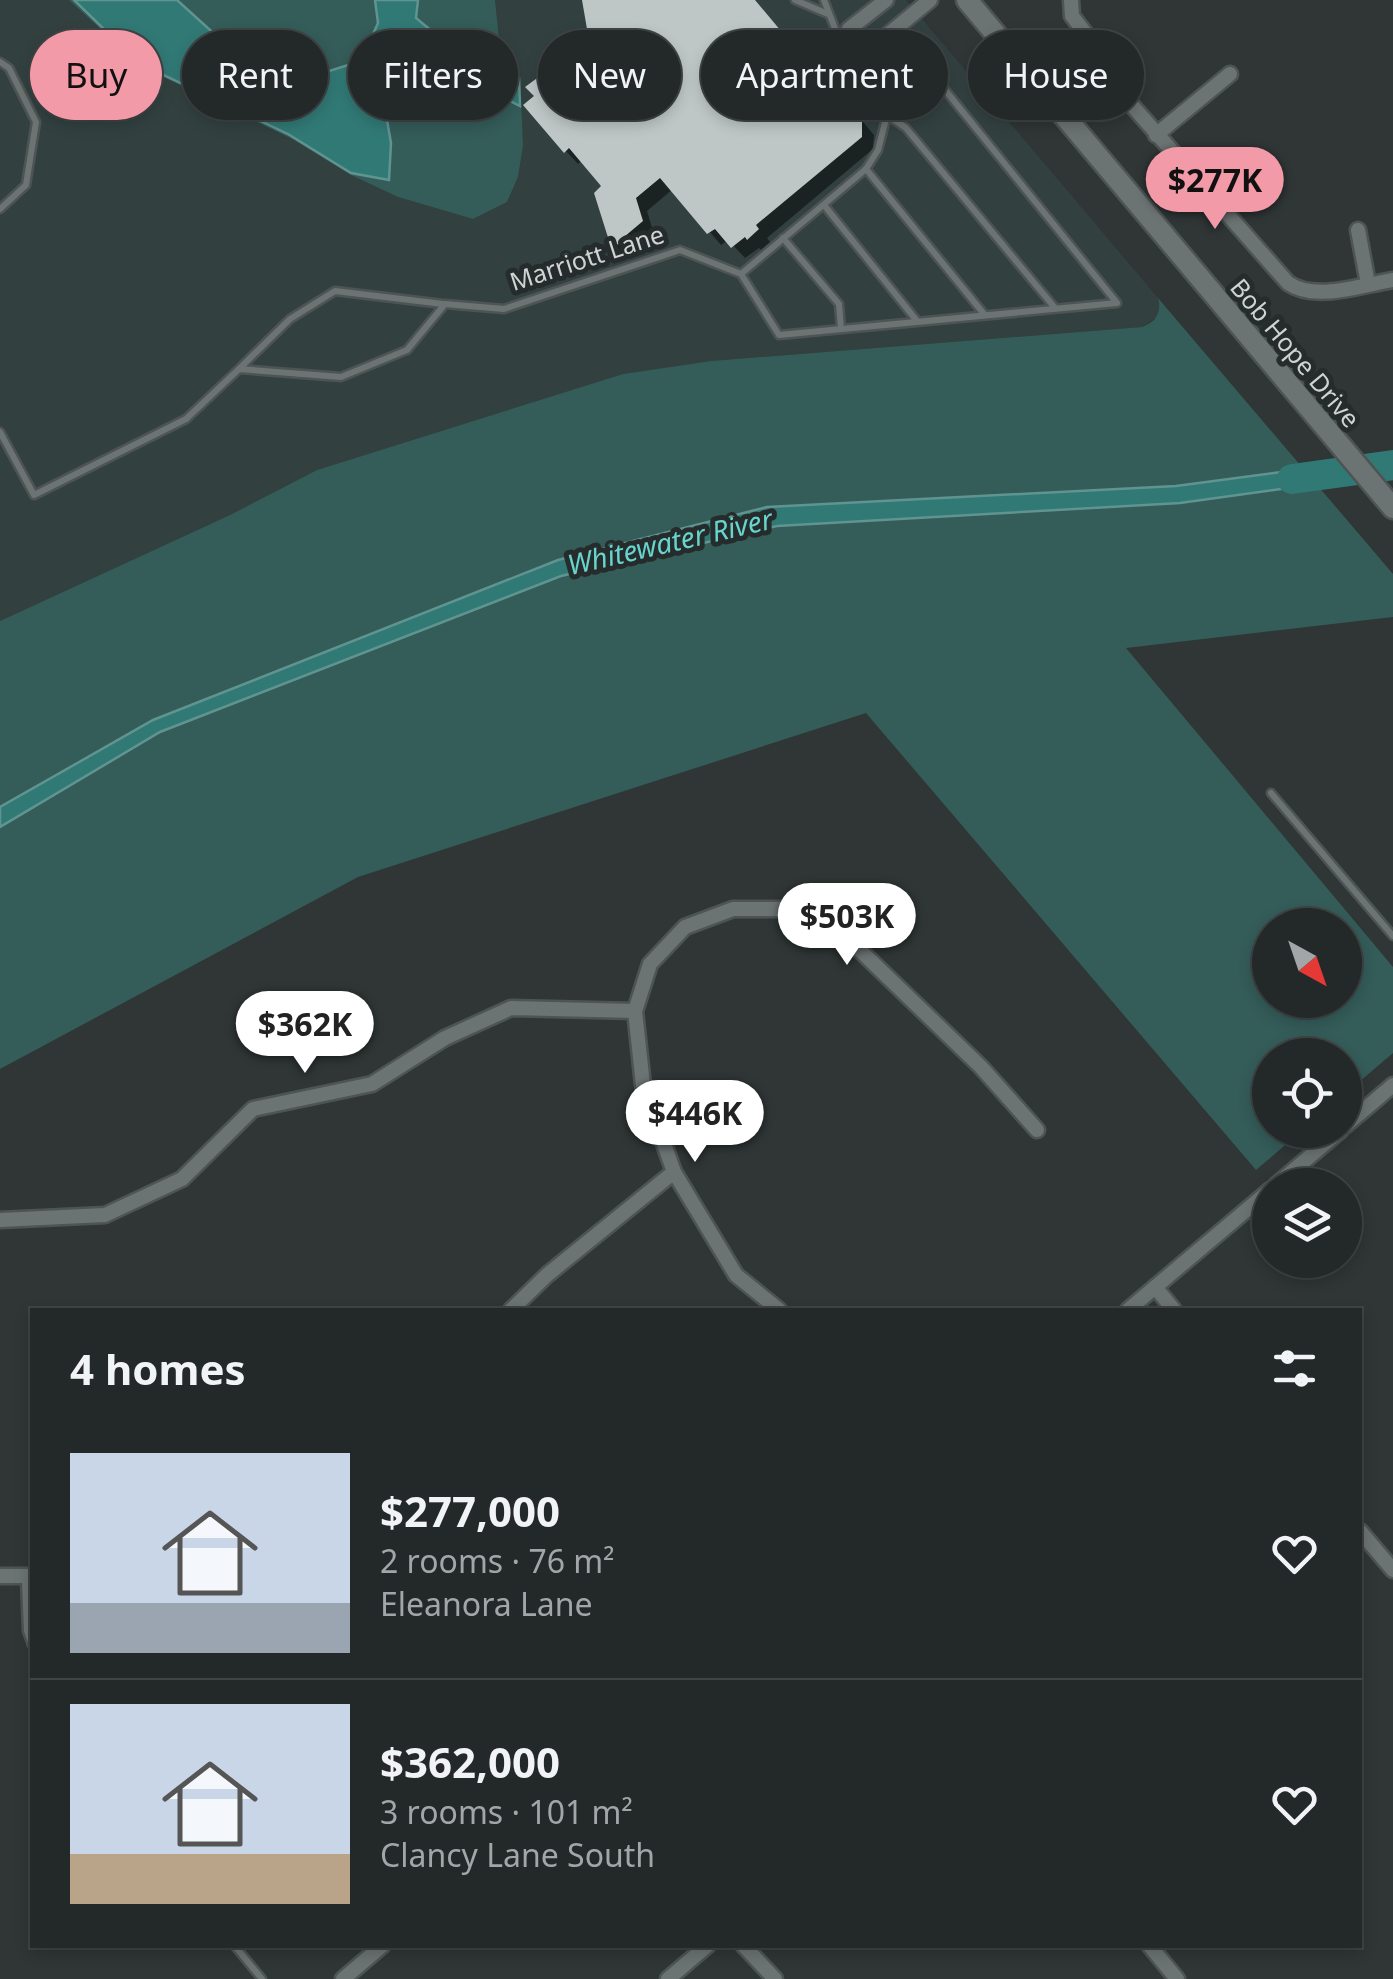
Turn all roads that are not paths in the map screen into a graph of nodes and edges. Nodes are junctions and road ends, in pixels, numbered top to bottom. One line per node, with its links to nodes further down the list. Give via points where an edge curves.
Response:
1 (795, 0): 7 (lane)
2 (824, 0): 7 (lane)
3 (886, 0): 9 (street)
4 (930, 0): 10 (street)
5 (967, 0): 11 (main road, Bob Hope Drive)
6 (1071, 0): 12 (street)
7 (829, 14): 8 (lane)
8 (835, 30)
9 (849, 30)
10 (894, 30)
11 (992, 30)
12 (1081, 30)
13 (0, 62): 23 (lane, via 36,122 26,185)
14 (1230, 74): 20 (street)
15 (948, 93): 30 (lane, via 1117,302)
16 (886, 120): 21 (lane)
17 (894, 120): 30 (lane)
18 (1067, 120): 36 (main road, Bob Hope Drive)
19 (1144, 120): 20 (street)
20 (1156, 135): 28 (street, via 1288,283 1314,292)
21 (866, 169): 22 (lane); 31 (lane)
22 (824, 205): 25 (lane); 32 (lane)
23 (0, 209)
24 (1358, 230): 28 (street)
25 (784, 238): 26 (lane); 33 (lane, via 838,304)
26 (741, 274): 29 (lane, Marriott Lane, via 680,250 504,309); 33 (lane, via 779,335)
27 (1393, 280): 28 (street)
28 (1368, 284)
29 (444, 304): 34 (lane, via 407,350 341,377); 34 (lane, Marriott Lane, via 335,291 290,319)
30 (1056, 308): 31 (lane)
31 (984, 315): 32 (lane)
32 (917, 322): 33 (lane)
33 (840, 329)
34 (239, 369): 35 (lane, Marriott Lane, via 186,419 34,495)
35 (0, 432)
36 (1393, 508)
37 (1271, 793): 38 (lane)
38 (1393, 936)
39 (635, 1011): 42 (street, via 650,964 685,927 733,908 792,909 842,933); 45 (street, via 643,1084); 47 (street, via 511,1008 445,1038 372,1084 254,1109 182,1179 106,1215)
40 (1393, 1086): 41 (street)
41 (1362, 1112)
42 (1037, 1130)
43 (1319, 1148): 44 (street)
44 (1296, 1168)
45 (674, 1172): 49 (street); 50 (street, via 736,1275)
46 (1252, 1205): 48 (street)
47 (0, 1220)
48 (1155, 1288): 51 (street); 52 (street)
49 (513, 1308)
50 (777, 1308)
51 (1130, 1308)
52 (1172, 1308)
53 (1362, 1533): 54 (street)
54 (1393, 1570)
55 (0, 1576): 56 (street)
56 (29, 1576): 57 (lane)
57 (30, 1636)
58 (236, 1948): 63 (lane)
59 (380, 1948): 64 (street)
60 (704, 1948): 65 (street)
61 (746, 1948): 66 (street)
62 (1151, 1948): 67 (street)
63 (262, 1979)
64 (343, 1979)
65 (668, 1979)
66 (775, 1979)
67 (1177, 1979)

